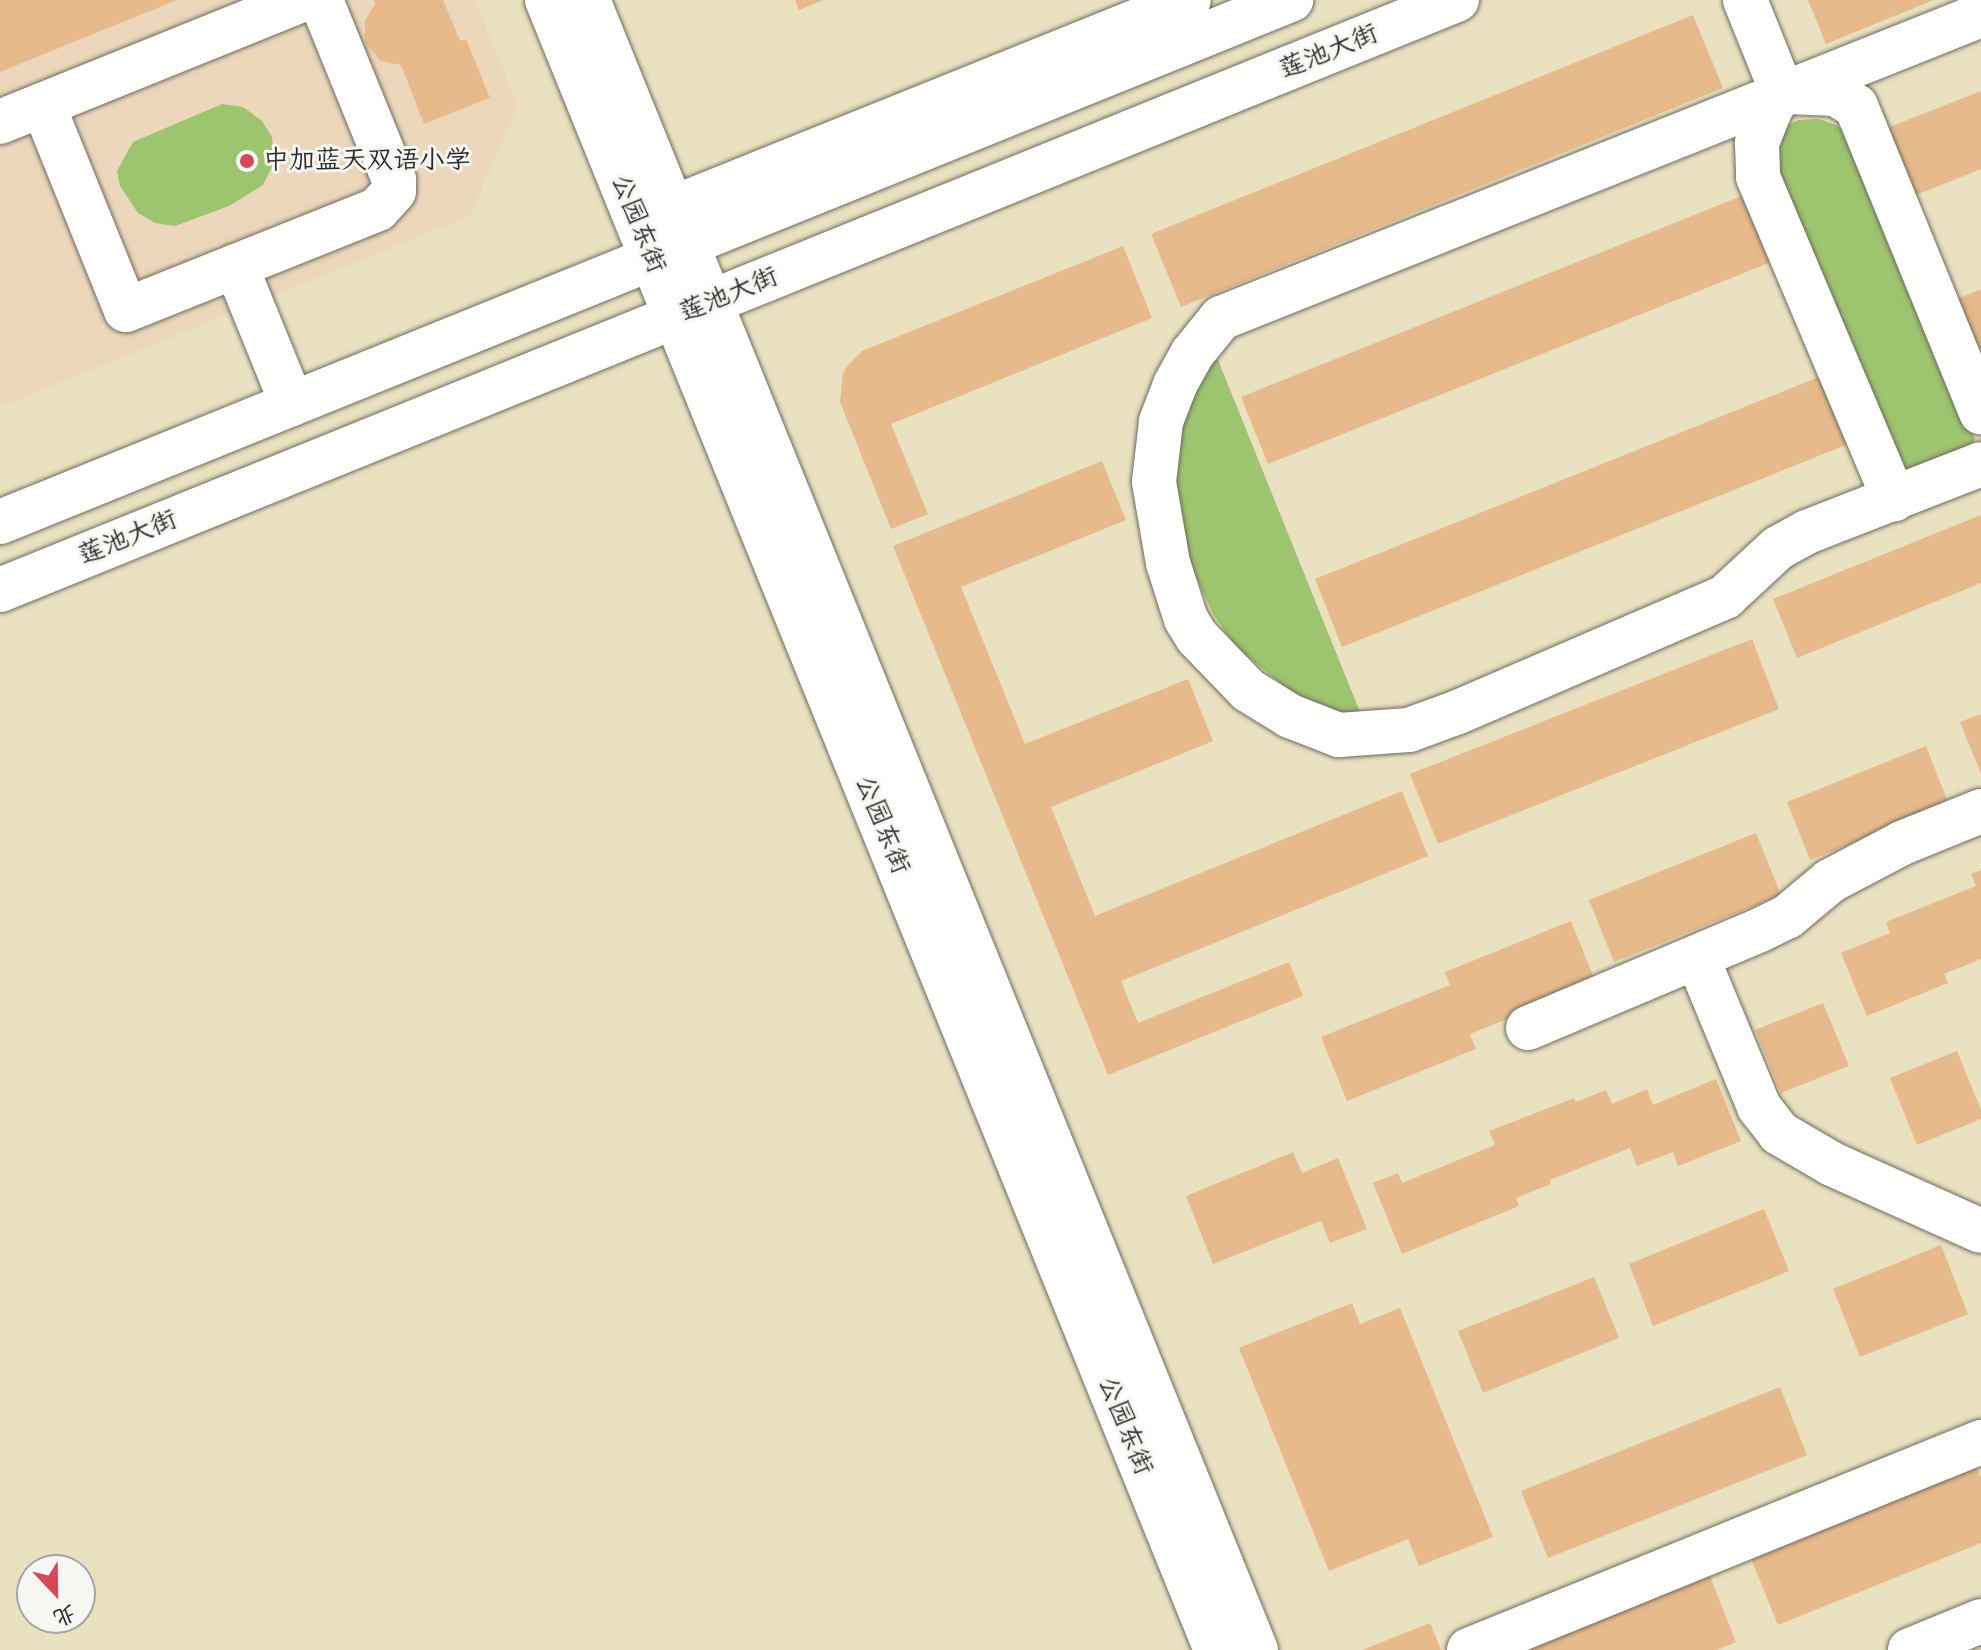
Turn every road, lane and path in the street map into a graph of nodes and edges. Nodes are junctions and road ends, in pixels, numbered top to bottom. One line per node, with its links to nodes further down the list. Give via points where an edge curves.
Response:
1 (302, 0): 11 (street)
2 (321, 0): 14 (street, via 394,191 378,209)
3 (547, 0): 13 (street, 公园东街)
4 (588, 0): 13 (street, 公园东街)
5 (1189, 0): 13 (street)
6 (1291, 0): 13 (street)
7 (1457, 0): 15 (street, 莲池大街)
8 (1745, 0): 10 (street)
9 (1981, 15): 10 (street)
10 (1782, 92): 17 (street, via 1835,94 1856,106); 19 (street, via 1757,143 1758,177); 19 (street, via 1221,318 1192,354 1161,422 1154,482 1171,574 1197,637 1248,690 1290,716 1339,735 1378,734 1409,730 1458,712 1695,611 1725,597 1778,548)
11 (43, 105): 12 (street); 14 (street, via 126,310)
12 (0, 122)
13 (671, 237): 15 (street, 公园东街); 16 (street)
14 (236, 266): 16 (street)
15 (693, 309): 21 (street, 莲池大街); 28 (street, 公园东街); 29 (street, 公园东街)
16 (292, 404): 20 (street)
17 (1981, 413)
18 (1981, 464): 19 (street)
19 (1894, 499)
20 (0, 522)
21 (0, 590)
22 (1981, 811): 23 (street, via 1902,843 1830,881 1787,917)
23 (1697, 957): 24 (street); 25 (street, via 1759,1107 1779,1133 1832,1164)
24 (1528, 1028)
25 (1981, 1231)
26 (1981, 1442): 30 (street)
27 (1981, 1621): 31 (street)
28 (1216, 1650)
29 (1256, 1650)
30 (1469, 1650)
31 (1910, 1650)

